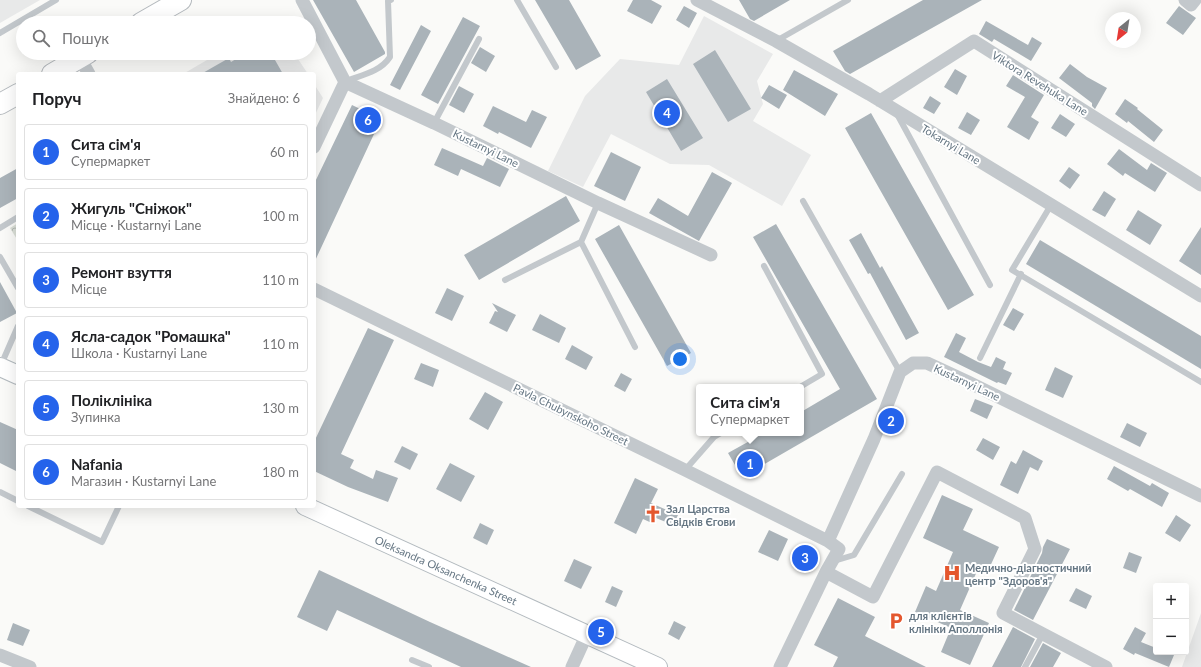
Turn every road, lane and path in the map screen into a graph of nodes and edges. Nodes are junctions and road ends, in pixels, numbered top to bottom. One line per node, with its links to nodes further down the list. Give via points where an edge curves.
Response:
1 (56, 0): 10 (lane)
2 (181, 0): 11 (main road)
3 (302, 0): 12 (street)
4 (390, 0): 21 (lane, via 390,57 379,69)
5 (517, 0): 19 (lane)
6 (697, 0): 17 (street, Tokarnyi Lane)
7 (848, 0): 17 (lane)
8 (1185, 0): 9 (street, via 1191,5)
9 (1195, 0)
10 (29, 16)
11 (153, 16)
12 (310, 16)
13 (16, 24): 15 (lane)
14 (316, 27): 21 (street)
15 (0, 33)
16 (479, 39): 26 (lane)
17 (776, 41): 23 (street, Tokarnyi Lane)
18 (86, 62): 20 (main road)
19 (556, 68)
20 (58, 72)
21 (345, 82): 26 (street, Kustarnyi Lane); 27 (street)
22 (16, 95): 24 (main road)
23 (880, 101): 25 (street, Tokarnyi Lane); 28 (street, Viktora Revehuka Lane, via 974,41)
24 (0, 104)
25 (894, 110): 31 (street, Tokarnyi Lane); 41 (lane)
26 (434, 123): 30 (street, Kustarnyi Lane)
27 (316, 143)
28 (1201, 185)
29 (803, 201): 48 (lane)
30 (598, 203): 34 (lane); 35 (street, Kustarnyi Lane)
31 (1051, 205): 38 (lane, via 1012,270); 43 (street, Tokarnyi Lane)
32 (16, 218): 33 (lane)
33 (0, 228)
34 (581, 242): 39 (lane); 45 (lane)
35 (712, 255)
36 (0, 257): 40 (lane)
37 (764, 266): 51 (lane, via 822,374)
38 (1020, 274): 46 (lane); 50 (lane)
39 (505, 280)
40 (16, 285)
41 (990, 285)
42 (316, 290): 53 (street, Pavla Chubynskoho Street)
43 (1201, 296)
44 (16, 331): 47 (lane)
45 (635, 346)
46 (980, 358)
47 (0, 367): 49 (main road)
48 (900, 372): 56 (street, Kustarnyi Lane, via 913,363 927,364); 61 (street, via 874,439)
49 (16, 374)
50 (1201, 382)
51 (804, 385)
52 (716, 436): 53 (lane)
53 (685, 470): 61 (street, Pavla Chubynskoho Street)
54 (902, 474): 62 (lane, via 854,555)
55 (0, 492): 57 (lane)
56 (1201, 496)
57 (16, 500)
58 (32, 508): 59 (lane, via 102,542)
59 (119, 508)
60 (309, 508): 64 (main road, Oleksandra Oksanchenka Street)
61 (828, 541): 62 (street, via 839,549)
62 (832, 561): 63 (street)
63 (826, 572): 65 (street, via 873,597 937,472 1025,518 1035,549 1003,613); 72 (street)
64 (587, 634): 70 (street); 71 (main road, Oleksandra Oksanchenka Street)
65 (1042, 634): 73 (lane); 74 (street)
66 (0, 654): 68 (street)
67 (412, 660): 69 (lane)
68 (30, 667)
69 (429, 667)
70 (572, 667)
71 (658, 667)
72 (780, 667)
73 (1024, 667)
74 (1106, 667)

